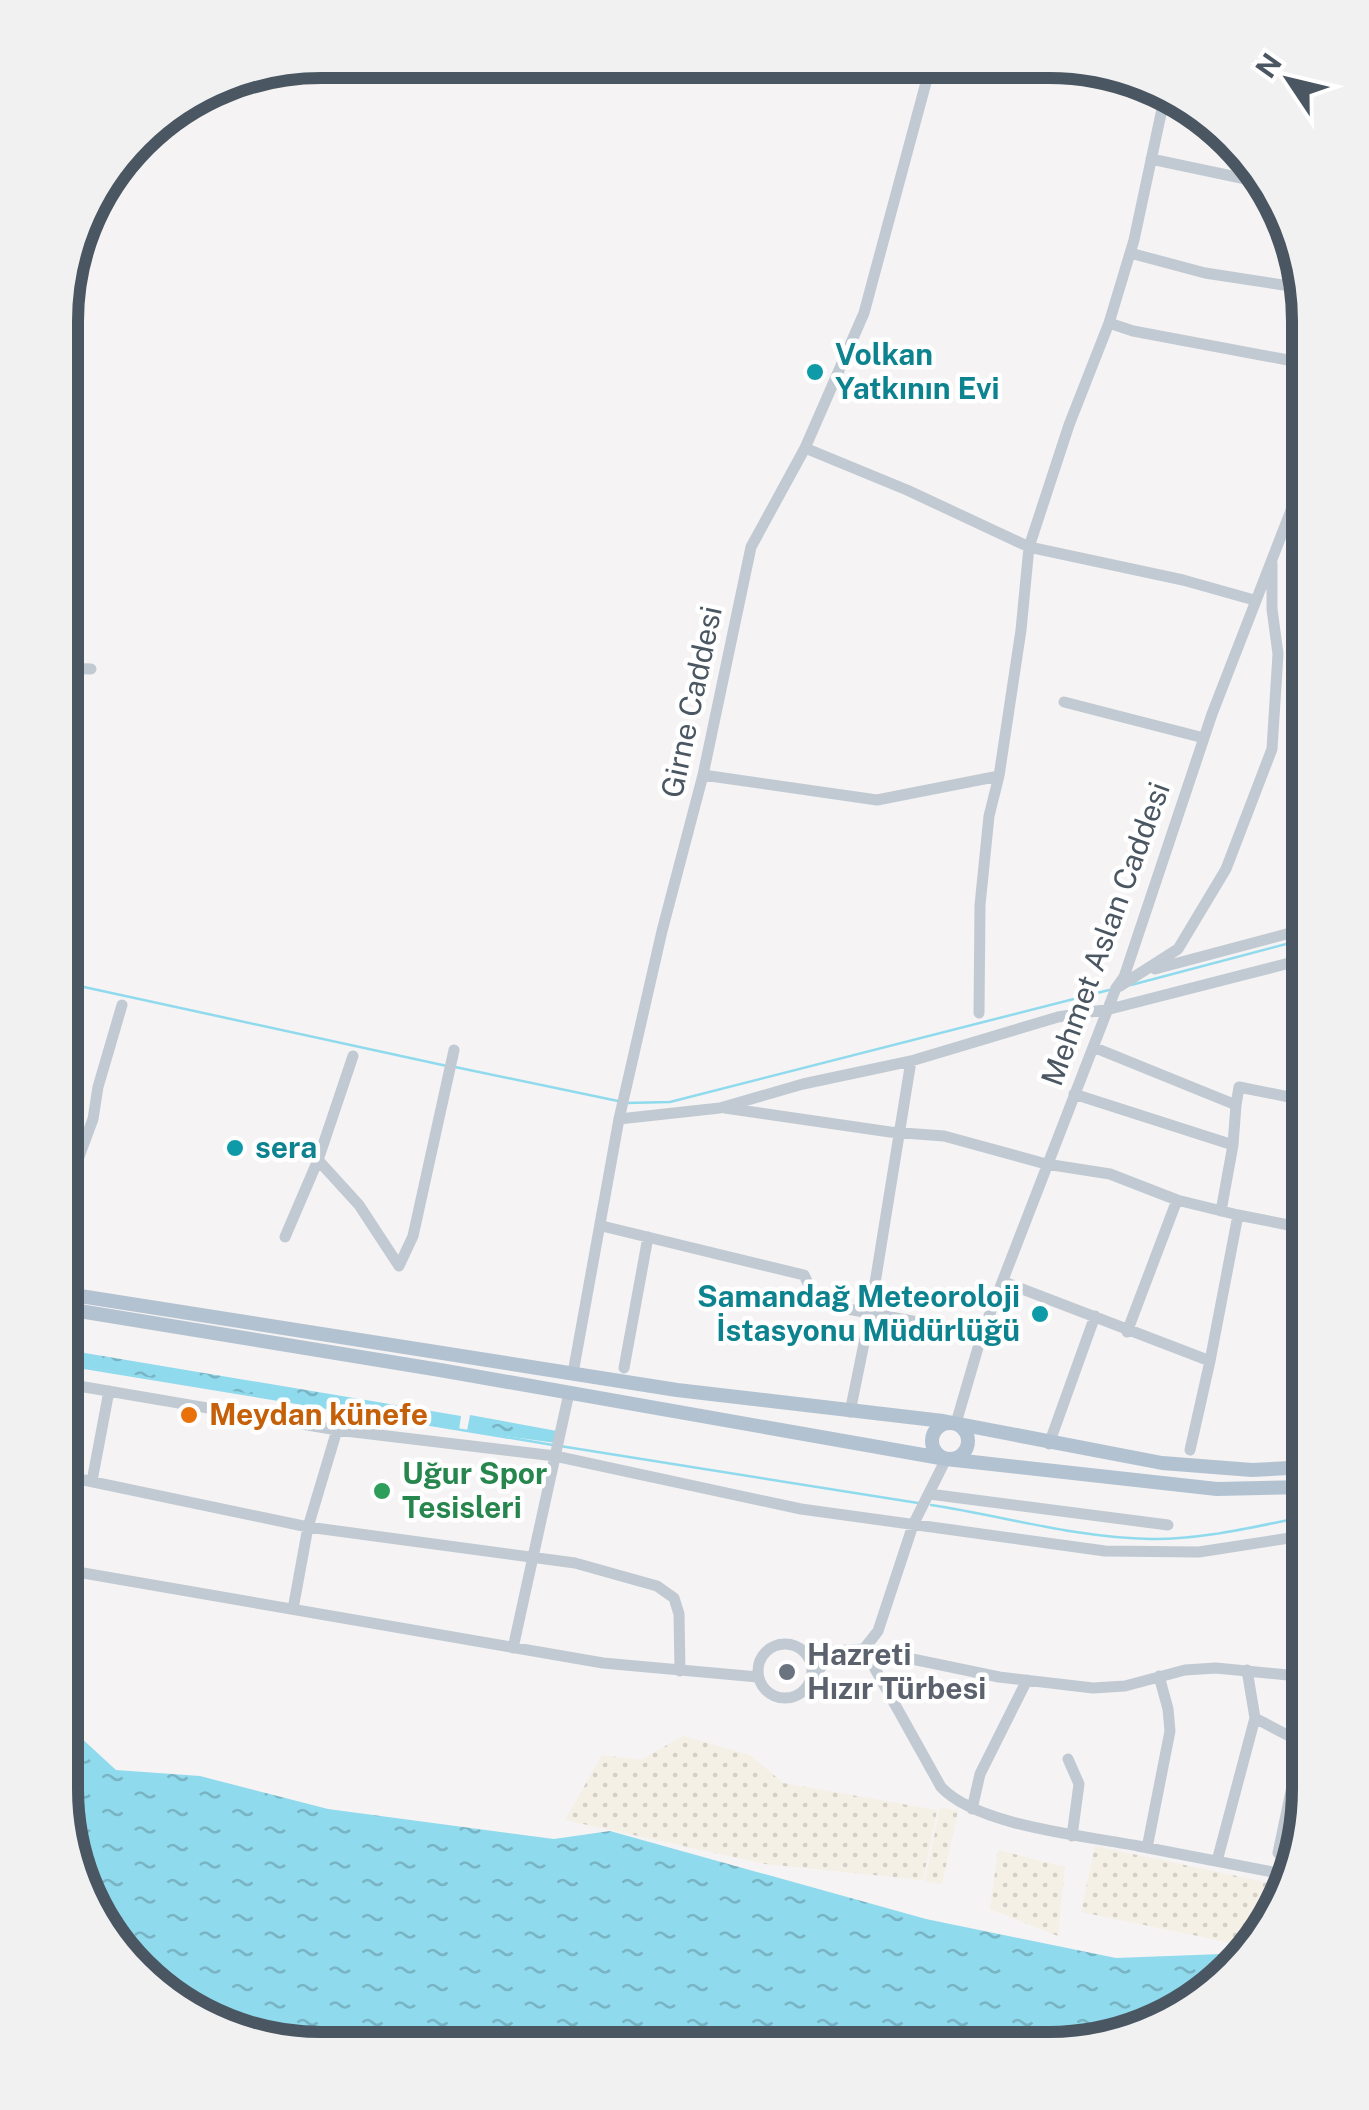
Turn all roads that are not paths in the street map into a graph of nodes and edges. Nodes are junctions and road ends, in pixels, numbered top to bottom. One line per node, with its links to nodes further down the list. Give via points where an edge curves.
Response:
1 (927, 78): 9 (street, Girne Caddesi, via 864,313)
2 (1163, 106): 3 (street)
3 (1151, 159): 4 (street); 5 (street)
4 (1246, 179)
5 (1130, 254): 6 (street); 7 (street)
6 (1289, 286)
7 (1109, 324): 8 (street); 11 (street)
8 (1292, 361)
9 (805, 448): 11 (street); 18 (street, Girne Caddesi, via 751,547)
10 (1292, 505): 12 (street, Mehmet Aslan Caddesi)
11 (1030, 547): 13 (street); 19 (street)
12 (1272, 552): 13 (street, Mehmet Aslan Caddesi); 22 (street, via 1278,654 1272,749 1226,869 1178,949)
13 (1254, 600): 17 (street, Mehmet Aslan Caddesi)
14 (78, 669): 15 (street)
15 (91, 669)
16 (1064, 702): 17 (street)
17 (1204, 738): 23 (street, Mehmet Aslan Caddesi)
18 (703, 775): 19 (street, via 877,800); 35 (street, Girne Caddesi)
19 (999, 776): 26 (street, via 980,905)
20 (1292, 933): 22 (street)
21 (1292, 962): 25 (street)
22 (1141, 973): 23 (street)
23 (1116, 988): 25 (street, Mehmet Aslan Caddesi)
24 (122, 1005): 38 (street)
25 (1110, 1009): 27 (street, Mehmet Aslan Caddesi); 30 (street, via 1058,1017)
26 (980, 1013)
27 (1093, 1047): 31 (street, Mehmet Aslan Caddesi); 33 (street)
28 (454, 1050): 39 (street, via 413,1236 399,1266)
29 (353, 1056): 39 (street)
30 (911, 1060): 34 (street); 36 (street)
31 (1074, 1094): 37 (street); 40 (street, Mehmet Aslan Caddesi)
32 (1291, 1097): 33 (street, via 1240,1086)
33 (1236, 1105): 37 (street)
34 (720, 1108): 35 (street); 36 (street)
35 (619, 1118): 44 (street, Girne Caddesi)
36 (900, 1133): 40 (street, via 944,1136); 51 (street)
37 (1233, 1145): 42 (street)
38 (78, 1159)
39 (318, 1160): 46 (street)
40 (1046, 1164): 41 (street, via 1110,1174); 48 (street, Mehmet Aslan Caddesi)
41 (1177, 1200): 42 (street); 53 (street)
42 (1221, 1211): 43 (street)
43 (1238, 1216): 45 (street); 55 (street)
44 (602, 1226): 47 (street); 57 (street, Girne Caddesi)
45 (1291, 1226)
46 (285, 1237)
47 (648, 1237): 51 (street, via 804,1275 818,1302); 56 (street)
48 (1004, 1282): 52 (street); 54 (street, Mehmet Aslan Caddesi)
49 (78, 1296): 57 (main road)
50 (78, 1311): 60 (main road)
51 (870, 1314): 54 (street); 61 (street)
52 (1095, 1316): 53 (street); 64 (street)
53 (1127, 1332): 55 (street)
54 (982, 1334): 62 (street, Mehmet Aslan Caddesi)
55 (1210, 1362): 65 (street)
56 (624, 1368)
57 (573, 1374): 61 (main road)
58 (78, 1386): 59 (street)
59 (110, 1391): 63 (street); 70 (street)
60 (569, 1393): 66 (street); 67 (main road)
61 (850, 1412): 62 (main road)
62 (956, 1423): 64 (main road); 67 (main road, via 968,1446); 67 (main road, via 932,1436 936,1453)
63 (337, 1430): 66 (street); 75 (street)
64 (1049, 1444): 68 (main road, via 1203,1468)
65 (1190, 1450)
66 (555, 1456): 73 (street, via 801,1509); 77 (street)
67 (946, 1459): 71 (main road, via 1216,1488); 72 (street)
68 (1291, 1468)
69 (78, 1478): 70 (street)
70 (92, 1480): 75 (street)
71 (1291, 1488)
72 (929, 1494): 73 (street); 74 (street)
73 (913, 1525): 76 (street, via 1105,1551 1199,1552); 81 (street, via 878,1630)
74 (1168, 1525)
75 (308, 1527): 77 (street); 79 (street)
76 (1291, 1538)
77 (533, 1558): 80 (street); 84 (street, via 575,1563 665,1590 679,1614)
78 (78, 1572): 79 (street)
79 (293, 1609): 80 (street)
80 (513, 1648): 84 (street)
81 (864, 1649): 82 (street); 88 (street, via 823,1665); 89 (street); 94 (street, via 941,1787)
82 (805, 1652): 86 (street, via 790,1644 773,1647 760,1660); 88 (street)
83 (1247, 1670): 85 (street); 87 (street); 90 (street)
84 (680, 1671): 86 (street)
85 (1291, 1675)
86 (758, 1676): 88 (street, via 768,1692 784,1699 802,1693)
87 (1159, 1676): 89 (street, via 1093,1688); 96 (street, via 1170,1731)
88 (812, 1678)
89 (1027, 1680): 94 (street, via 980,1774)
90 (1254, 1718): 91 (street); 98 (street)
91 (1291, 1738)
92 (1068, 1759): 95 (street, via 1079,1784)
93 (1291, 1801): 97 (street)
94 (972, 1809): 95 (street)
95 (1072, 1836): 96 (street)
96 (1147, 1848): 98 (street)
97 (1278, 1853)
98 (1217, 1861): 99 (street)
99 (1277, 1873)

